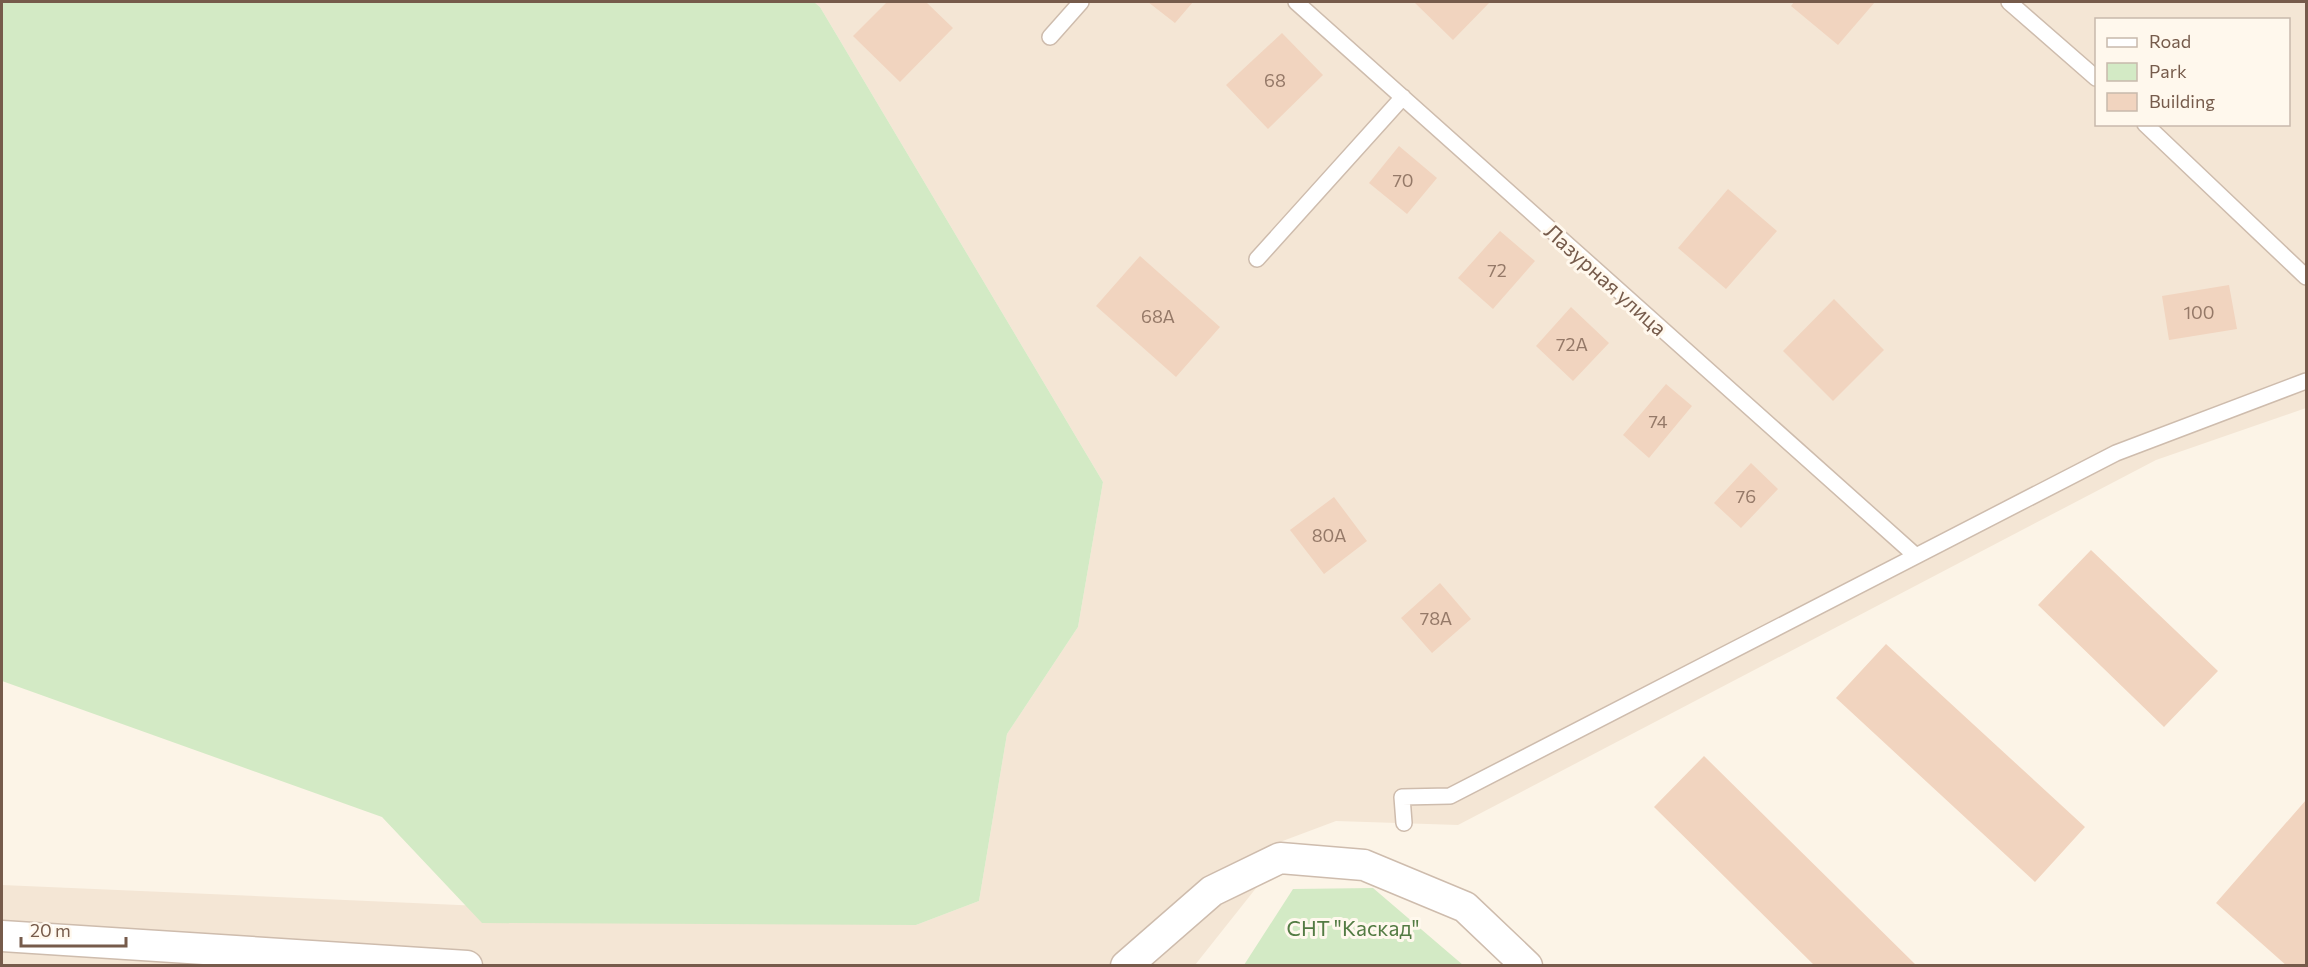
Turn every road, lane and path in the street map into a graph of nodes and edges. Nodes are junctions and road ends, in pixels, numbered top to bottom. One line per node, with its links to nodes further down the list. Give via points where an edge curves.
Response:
1 (1081, 2): 4 (lane)
2 (1296, 2): 6 (lane, Лазурная улица)
3 (2009, 2): 5 (lane)
4 (1050, 37)
5 (2095, 76)
6 (1403, 97): 8 (lane); 11 (lane, Лазурная улица)
7 (2147, 126): 9 (lane)
8 (1257, 259)
9 (2307, 277)
10 (2307, 381): 11 (lane, via 2116,453)
11 (1916, 556): 12 (lane, via 1449,796 1402,797)
12 (1404, 823)
13 (2, 936): 14 (street)
14 (467, 966)
15 (1125, 966): 16 (street, via 1212,891 1280,858 1364,865 1465,907)
16 (1527, 966)

